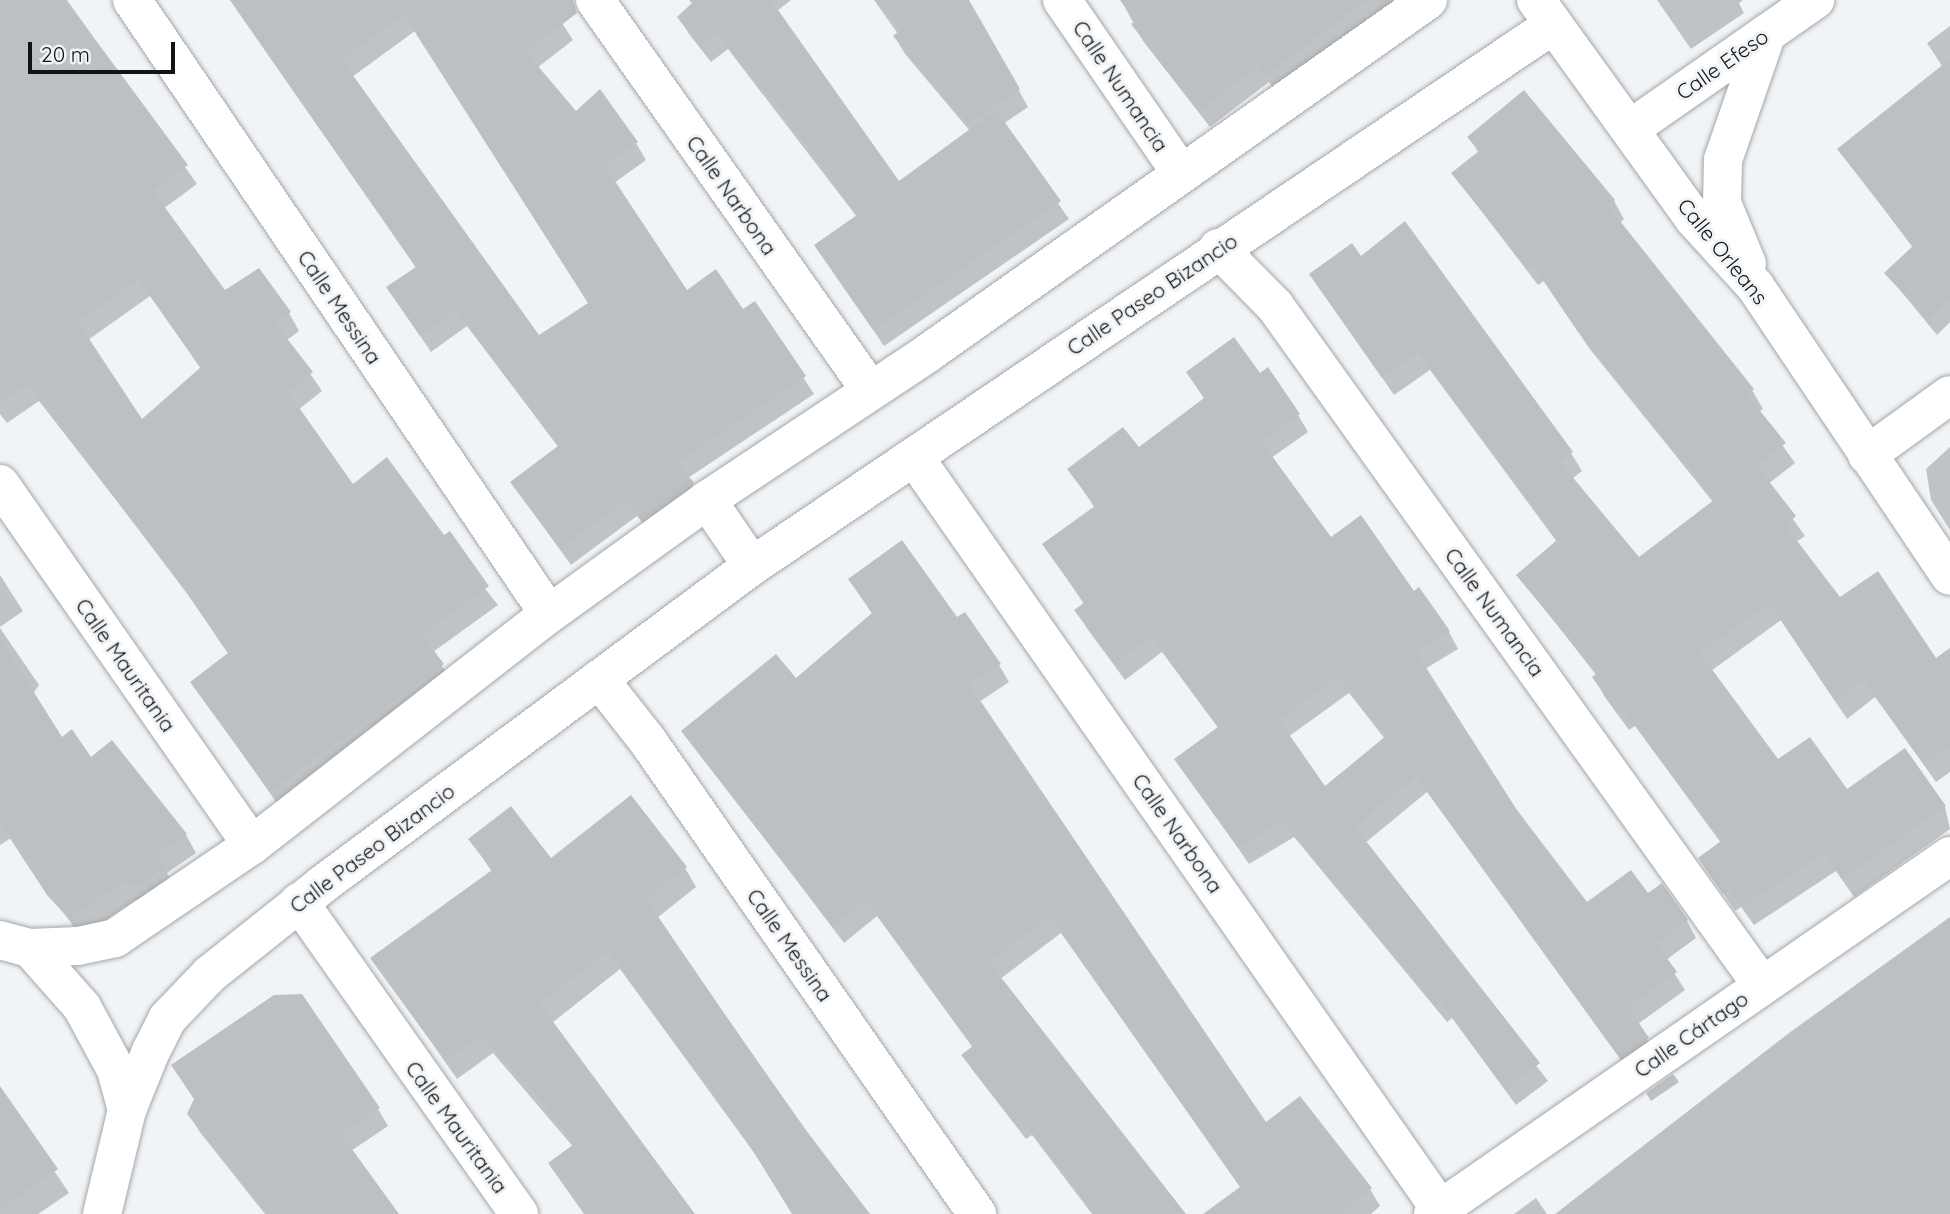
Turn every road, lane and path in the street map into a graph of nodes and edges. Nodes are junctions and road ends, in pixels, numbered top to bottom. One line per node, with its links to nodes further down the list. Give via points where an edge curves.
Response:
1 (132, 0): 20 (street, Calle Messina)
2 (595, 0): 12 (street, Calle Narbona)
3 (1062, 0): 9 (street, Calle Numancia)
4 (1428, 0): 9 (street)
5 (1815, 0): 7 (street, Calle Efeso)
6 (1544, 12): 8 (street, Calle Orleans); 10 (street, Calle Paseo Bizancio)
7 (1767, 33): 8 (street, Calle Efeso); 11 (street, via 1723,160 1722,203)
8 (1630, 129): 11 (street, Calle Orleans, via 1694,219)
9 (1180, 172): 12 (street)
10 (1218, 248): 15 (street, Calle Paseo Bizancio); 26 (street, Calle Numancia, via 1275,306)
11 (1755, 285): 14 (street, Calle Orleans)
12 (870, 390): 17 (street)
13 (1950, 395): 14 (street)
14 (1867, 454): 19 (street, Calle Orleans)
15 (915, 458): 18 (street, Calle Paseo Bizancio); 28 (street, Calle Narbona)
16 (0, 484): 22 (street, Calle Mauritania)
17 (707, 500): 18 (street); 20 (street)
18 (752, 566): 21 (street, Calle Paseo Bizancio)
19 (1950, 576)
20 (549, 614): 22 (street)
21 (598, 679): 24 (street, Calle Paseo Bizancio); 31 (street, Calle Messina, via 647,740)
22 (252, 845): 25 (street, via 115,938 78,946)
23 (1950, 856): 26 (street, Calle Cártago)
24 (299, 902): 27 (street, Calle Paseo Bizancio, via 186,995 167,1019); 30 (street, Calle Mauritania)
25 (15, 944): 27 (street, via 82,1007 116,1070)
26 (1761, 984): 28 (street, Calle Cártago)
27 (127, 1110): 29 (street, Calle Paseo Bizancio)
28 (1436, 1211)
29 (102, 1214)
30 (519, 1214)
31 (977, 1214)

